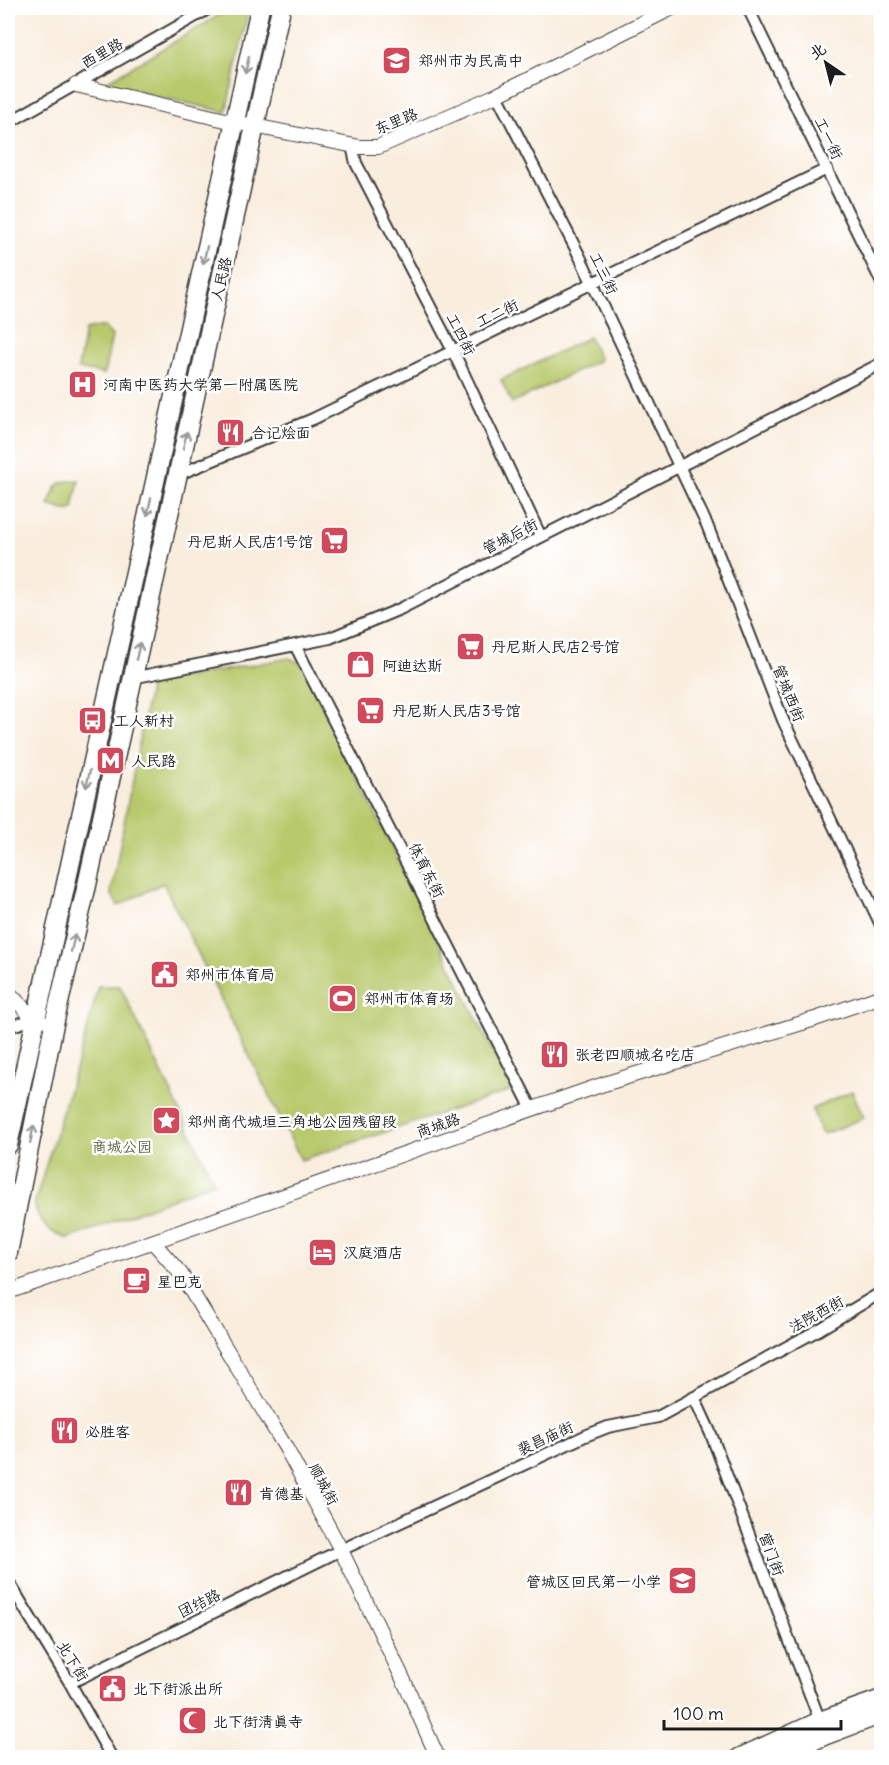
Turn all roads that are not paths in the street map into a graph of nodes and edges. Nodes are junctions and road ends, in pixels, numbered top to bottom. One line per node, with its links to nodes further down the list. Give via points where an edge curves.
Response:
1 (210, 8): 6 (street, 西里路)
2 (260, 8): 8 (main road, 人民路, one-way to 8)
3 (281, 8): 10 (main road, 人民路)
4 (672, 8): 7 (street, 东里路)
5 (748, 8): 12 (street, 工一街)
6 (76, 85): 8 (street, 东里路); 9 (street, 西里路)
7 (497, 95): 11 (street, 东里路, via 378,147); 13 (street, 工三街)
8 (234, 122): 10 (street, 东里路); 25 (main road, 人民路, one-way to 25)
9 (8, 123)
10 (255, 126): 11 (street, 东里路); 18 (main road, 人民路, one-way to 10)
11 (352, 146): 15 (street, 工四街, via 356,163)
12 (827, 169): 13 (street, 工二街); 14 (street, 工一街)
13 (592, 283): 15 (street, 工二街); 17 (street, 工三街)
14 (882, 283)
15 (453, 351): 18 (street, 工二街, via 313,419); 19 (street, 工四街)
16 (882, 363): 17 (street, 管城后街)
17 (679, 466): 19 (street, 管城后街); 22 (street, 管城西街, via 707,525 783,720)
18 (177, 475): 21 (main road, 人民路, one-way to 18)
19 (541, 537): 20 (street, 管城后街, via 366,624 330,638)
20 (295, 645): 21 (street, 管城后街); 28 (street, 体育东街)
21 (132, 678): 26 (main road, 人民路, one-way to 21)
22 (882, 927)
23 (8, 992): 25 (street)
24 (882, 996): 28 (street, 商城路)
25 (34, 1019): 26 (street); 27 (street); 29 (main road, 人民路)
26 (54, 1024): 31 (main road, 人民路, one-way to 26)
27 (8, 1027)
28 (532, 1109): 30 (street, 商城路)
29 (8, 1145)
30 (153, 1242): 32 (street, 商城路); 36 (street, 顺城街, via 201,1305)
31 (8, 1253)
32 (8, 1292)
33 (882, 1292): 34 (street, 法院西街)
34 (764, 1360): 35 (street, 裴昌庙街)
35 (694, 1397): 36 (street, 裴昌庙街, via 658,1417 585,1436); 41 (street, 营门街)
36 (341, 1550): 38 (street, 团结路); 43 (street, 顺城街)
37 (8, 1581): 38 (street, 北下街)
38 (70, 1683): 42 (street, 北下街)
39 (882, 1699): 41 (main road)
40 (882, 1714): 45 (main road)
41 (820, 1721): 44 (main road)
42 (112, 1758)
43 (438, 1758)
44 (739, 1758)
45 (775, 1758)

